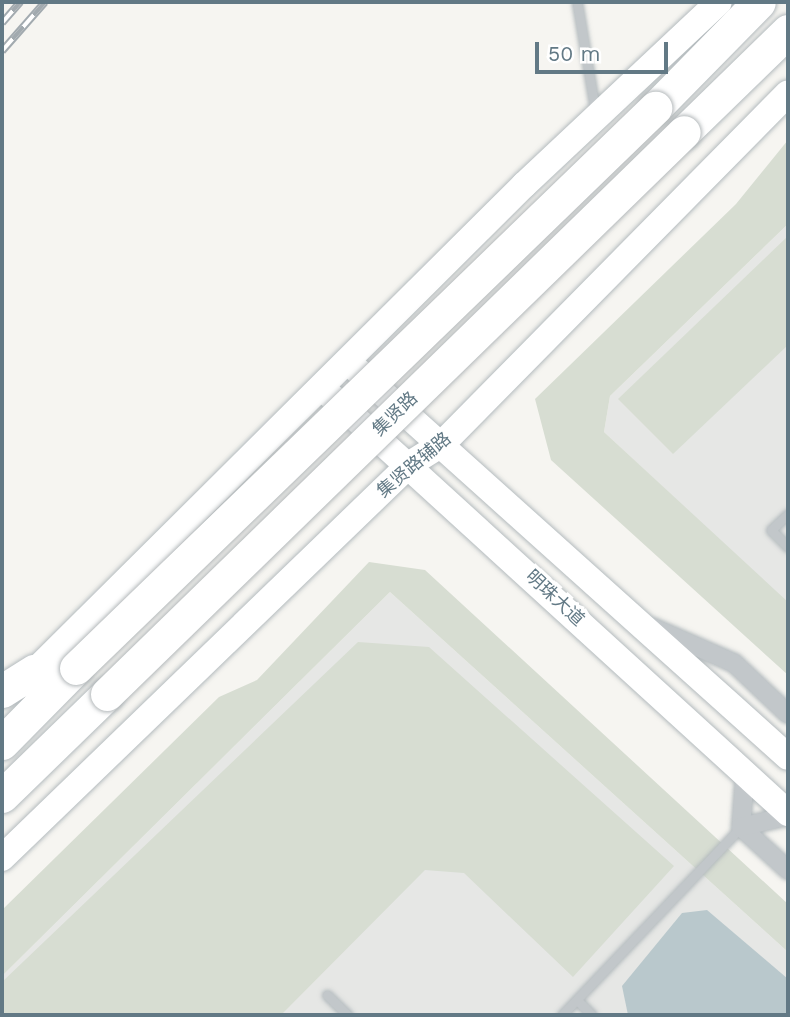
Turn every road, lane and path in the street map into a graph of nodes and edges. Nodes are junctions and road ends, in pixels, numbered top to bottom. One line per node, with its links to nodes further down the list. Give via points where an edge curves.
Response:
1 (577, 2): 6 (lane)
2 (719, 2): 6 (street)
3 (759, 2): 18 (highway, bridge)
4 (788, 31): 21 (highway, 集贤路, bridge)
5 (788, 93): 9 (street, 集贤路辅路)
6 (597, 116): 7 (street)
7 (345, 360): 8 (street); 9 (street)
8 (319, 386): 10 (street, 明珠大道); 14 (street)
9 (443, 443): 10 (street, 集贤路辅路); 13 (street)
10 (410, 464): 20 (street, 明珠大道); 24 (street, 集贤路辅路)
11 (788, 514): 12 (lane, via 771,530)
12 (788, 547)
13 (638, 621): 17 (street, via 734,663); 19 (street)
14 (34, 671): 15 (highway); 16 (street)
15 (2, 691)
16 (2, 705)
17 (788, 714)
18 (2, 744)
19 (788, 757)
20 (745, 773): 22 (street, 明珠大道); 23 (street)
21 (2, 796)
22 (788, 815): 23 (street)
23 (741, 827): 25 (street); 27 (lane)
24 (2, 858)
25 (788, 870)
26 (327, 995): 28 (lane)
27 (576, 1000): 29 (lane); 30 (lane)
28 (348, 1015)
29 (562, 1015)
30 (592, 1015)

